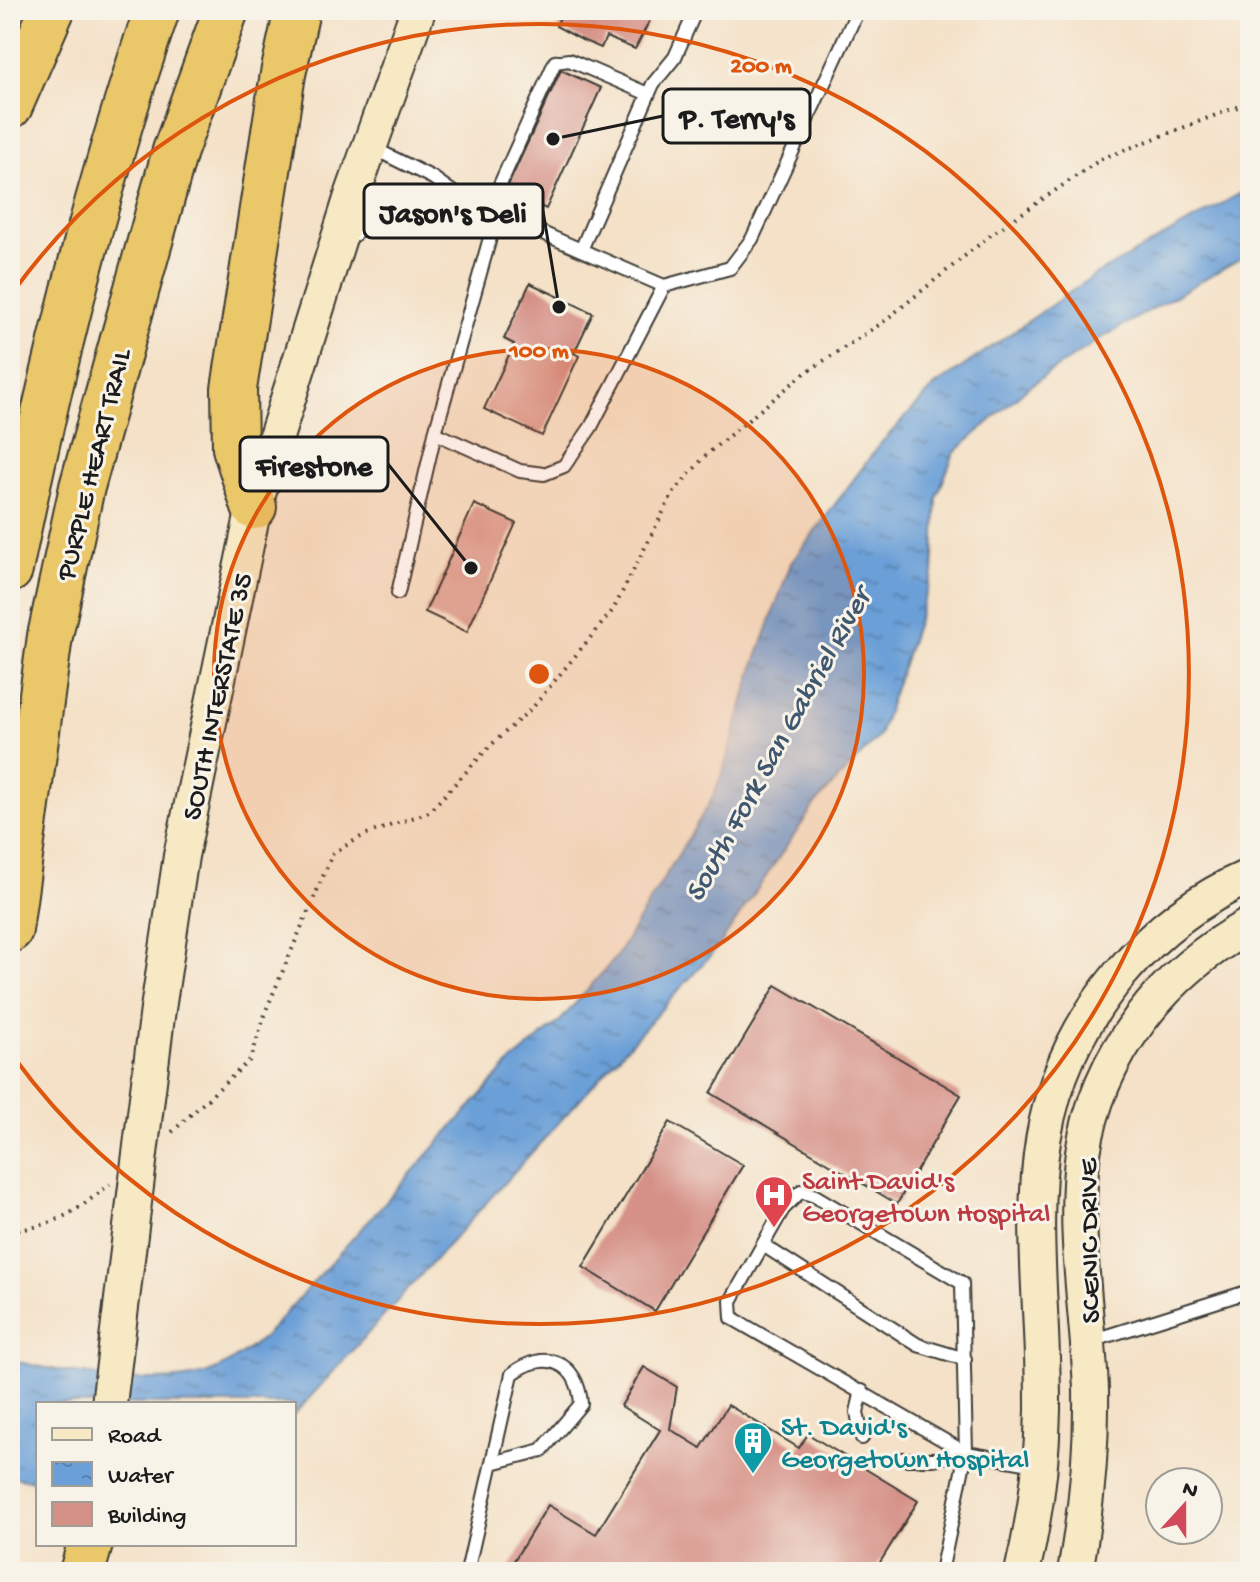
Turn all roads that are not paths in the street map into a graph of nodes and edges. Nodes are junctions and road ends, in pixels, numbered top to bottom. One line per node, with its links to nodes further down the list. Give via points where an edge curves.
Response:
1 (52, 10): 9 (highway)
2 (157, 10): 18 (highway, PURPLE HEART TRAIL, via 80,257)
3 (226, 10): 22 (highway, PURPLE HEART TRAIL, via 165,181 82,487 50,636)
4 (297, 10): 17 (highway, via 234,389 235,448)
5 (418, 10): 10 (street, SOUTH INTERSTATE 35)
6 (696, 10): 8 (lane, via 675,57)
7 (858, 10): 15 (lane, via 752,239 730,268)
8 (648, 94): 12 (lane, via 569,60 555,62); 13 (lane)
9 (10, 106)
10 (369, 146): 11 (lane); 14 (street, SOUTH INTERSTATE 35)
11 (458, 196): 12 (lane); 14 (lane, via 415,199 366,222)
12 (493, 211): 13 (lane); 16 (lane)
13 (581, 250): 15 (lane)
14 (332, 259): 17 (street, SOUTH INTERSTATE 35)
15 (664, 286): 16 (lane, via 591,427 564,466 544,474 520,471)
16 (435, 433): 19 (lane)
17 (254, 507): 28 (street, SOUTH INTERSTATE 35, bridge, via 181,856)
18 (10, 570)
19 (398, 593)
20 (1250, 876): 33 (street, SCENIC DRIVE, via 1181,914 1143,947 1082,1024 1062,1066 1040,1148 1035,1197 1043,1410)
21 (1250, 925): 25 (street, SCENIC DRIVE, via 1193,963 1133,1026 1094,1111 1083,1154 1081,1215)
22 (10, 930)
23 (763, 1245): 26 (lane, via 918,1345); 26 (lane, via 783,1209 801,1191 815,1196 962,1283); 27 (lane, via 731,1301 732,1318)
24 (1250, 1291): 25 (lane)
25 (1088, 1342): 34 (street, SCENIC DRIVE)
26 (965, 1359): 30 (lane)
27 (862, 1391): 29 (lane, via 857,1412); 30 (lane)
28 (109, 1402)
29 (862, 1438)
30 (966, 1453): 31 (lane); 33 (lane); 40 (lane)
31 (901, 1459)
32 (492, 1463): 32 (lane, via 512,1374 528,1362 545,1360 565,1368 580,1384 581,1404 542,1450); 39 (lane)
33 (1039, 1465): 34 (street); 41 (street, SCENIC DRIVE, via 1036,1516)
34 (1089, 1472): 42 (street, SCENIC DRIVE)
35 (90, 1546): 37 (highway)
36 (91, 1546): 38 (street)
37 (82, 1572)
38 (89, 1572)
39 (467, 1572)
40 (941, 1572)
41 (1022, 1572)
42 (1075, 1572)

